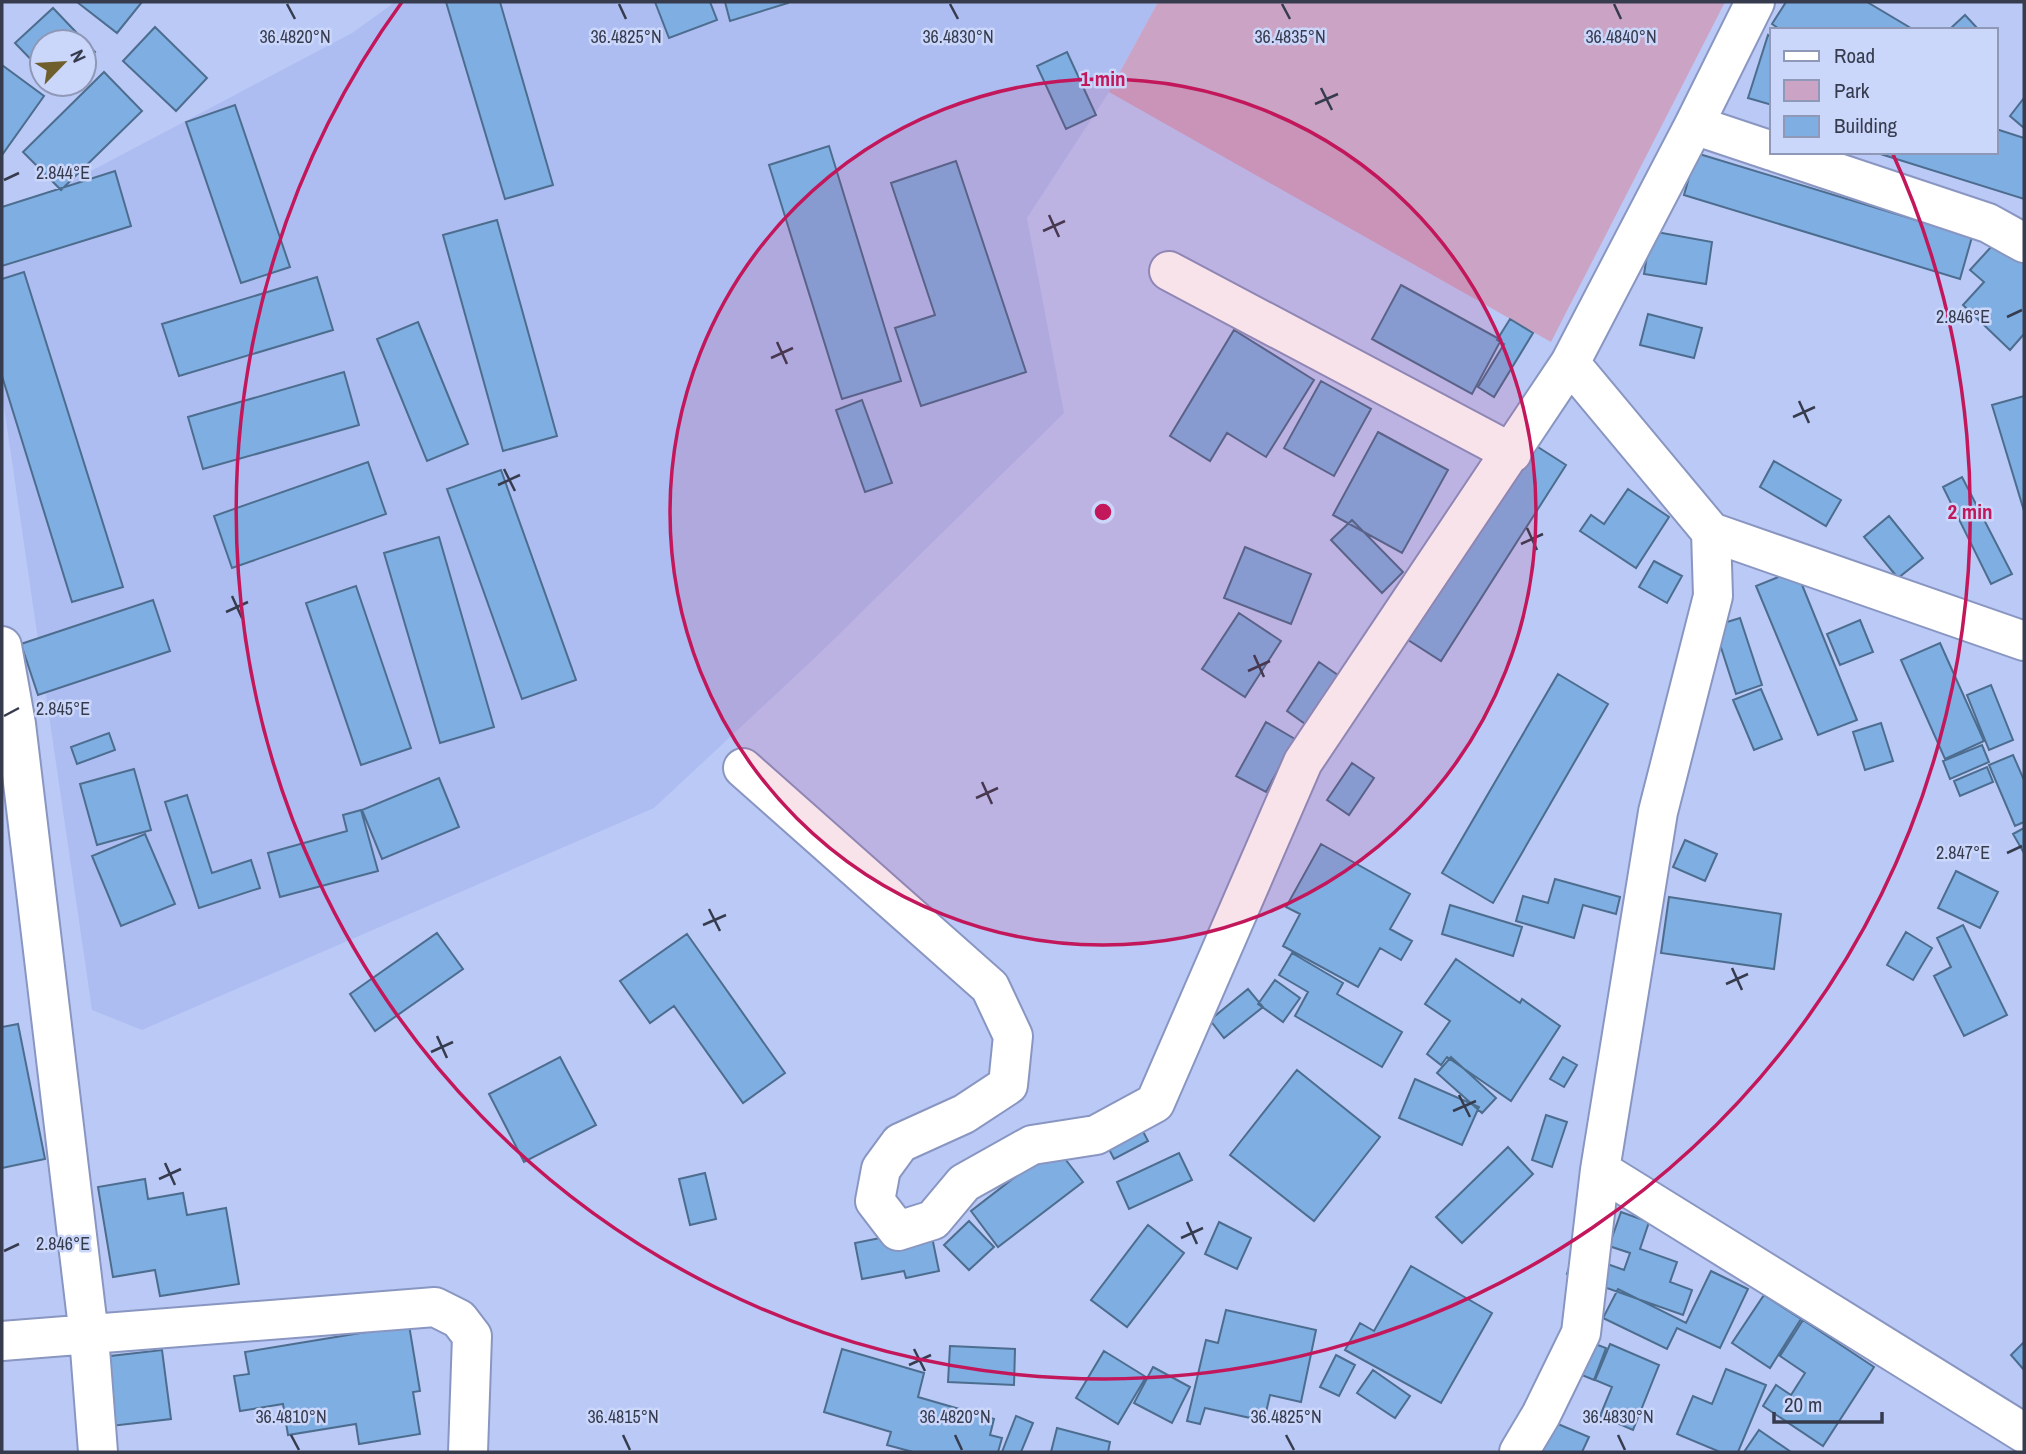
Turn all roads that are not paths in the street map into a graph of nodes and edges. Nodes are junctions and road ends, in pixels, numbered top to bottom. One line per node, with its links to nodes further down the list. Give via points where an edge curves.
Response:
1 (1755, 2): 2 (street)
2 (1695, 125): 3 (street); 7 (street)
3 (1770, 151)
4 (1780, 154): 5 (street, via 1988,223)
5 (2024, 243)
6 (1169, 271): 8 (street)
7 (1570, 363): 8 (street); 9 (street)
8 (1513, 453): 13 (street, via 1304,762 1155,1103 1096,1136 1032,1145 964,1182 933,1220 898,1231 876,1201 881,1169 900,1143 964,1114 1008,1085 1013,1036 990,987)
9 (1711, 532): 10 (street); 14 (street, via 1713,596 1658,812)
10 (2024, 641)
11 (2, 646): 12 (street)
12 (9, 724): 15 (street)
13 (743, 768)
14 (1600, 1170): 17 (street); 20 (street, via 1581,1333)
15 (89, 1336): 16 (street); 18 (street); 19 (street, via 435,1307 459,1319 472,1336)
16 (2, 1341)
17 (2024, 1433)
18 (98, 1452)
19 (468, 1452)
20 (1519, 1452)

